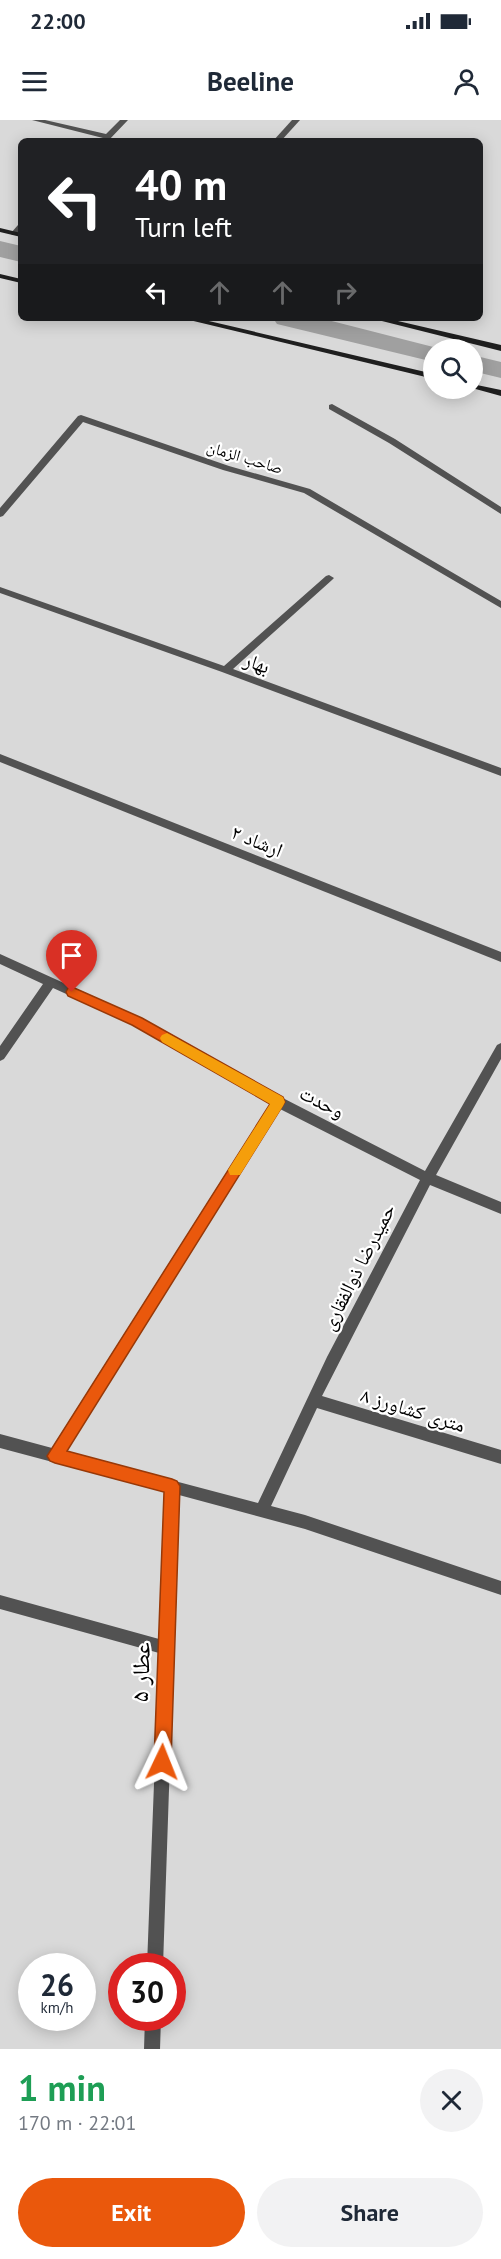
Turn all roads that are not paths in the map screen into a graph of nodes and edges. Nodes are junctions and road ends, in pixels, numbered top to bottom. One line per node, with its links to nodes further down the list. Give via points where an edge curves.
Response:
1 (36, 120): 4 (street)
2 (124, 120): 5 (street)
3 (296, 120): 6 (street)
4 (102, 138)
5 (107, 138)
6 (280, 138)
7 (0, 230): 8 (main road)
8 (18, 232)
9 (0, 276): 10 (main road)
10 (18, 280)
11 (198, 321): 14 (main road)
12 (387, 321): 13 (main road)
13 (501, 348)
14 (423, 374)
15 (483, 389): 16 (main road)
16 (501, 393)
17 (332, 407): 18 (street)
18 (501, 511)
19 (0, 514): 22 (street, صاحب الزمان, via 81,418 226,468 307,491)
20 (329, 578): 23 (street)
21 (0, 590): 23 (street, بهار)
22 (501, 604)
23 (226, 670): 25 (street, بهار)
24 (0, 758): 26 (street, ارشاد ۲)
25 (501, 772)
26 (501, 957)
27 (0, 959): 28 (street, وحدت)
28 (51, 982): 30 (street); 31 (street, وحدت, via 137,1022)
29 (501, 1048): 32 (street, حمیدرضا ذوالفقاری)
30 (0, 1056)
31 (278, 1102): 32 (street, وحدت); 36 (street)
32 (428, 1178): 33 (street, وحدت); 34 (street, حمیدرضا ذوالفقاری)
33 (501, 1208)
34 (313, 1400): 37 (street, ۸ متری کشاورز); 39 (street, حمیدرضا ذوالفقاری)
35 (0, 1441): 36 (street)
36 (55, 1456): 38 (street)
37 (501, 1457)
38 (172, 1486): 39 (street); 42 (street, عطار ۵)
39 (261, 1510): 40 (street)
40 (501, 1588)
41 (0, 1602): 42 (street)
42 (166, 1648): 43 (street, عطار ۵)
43 (155, 1953)
44 (153, 2031): 45 (street)
45 (152, 2049)

